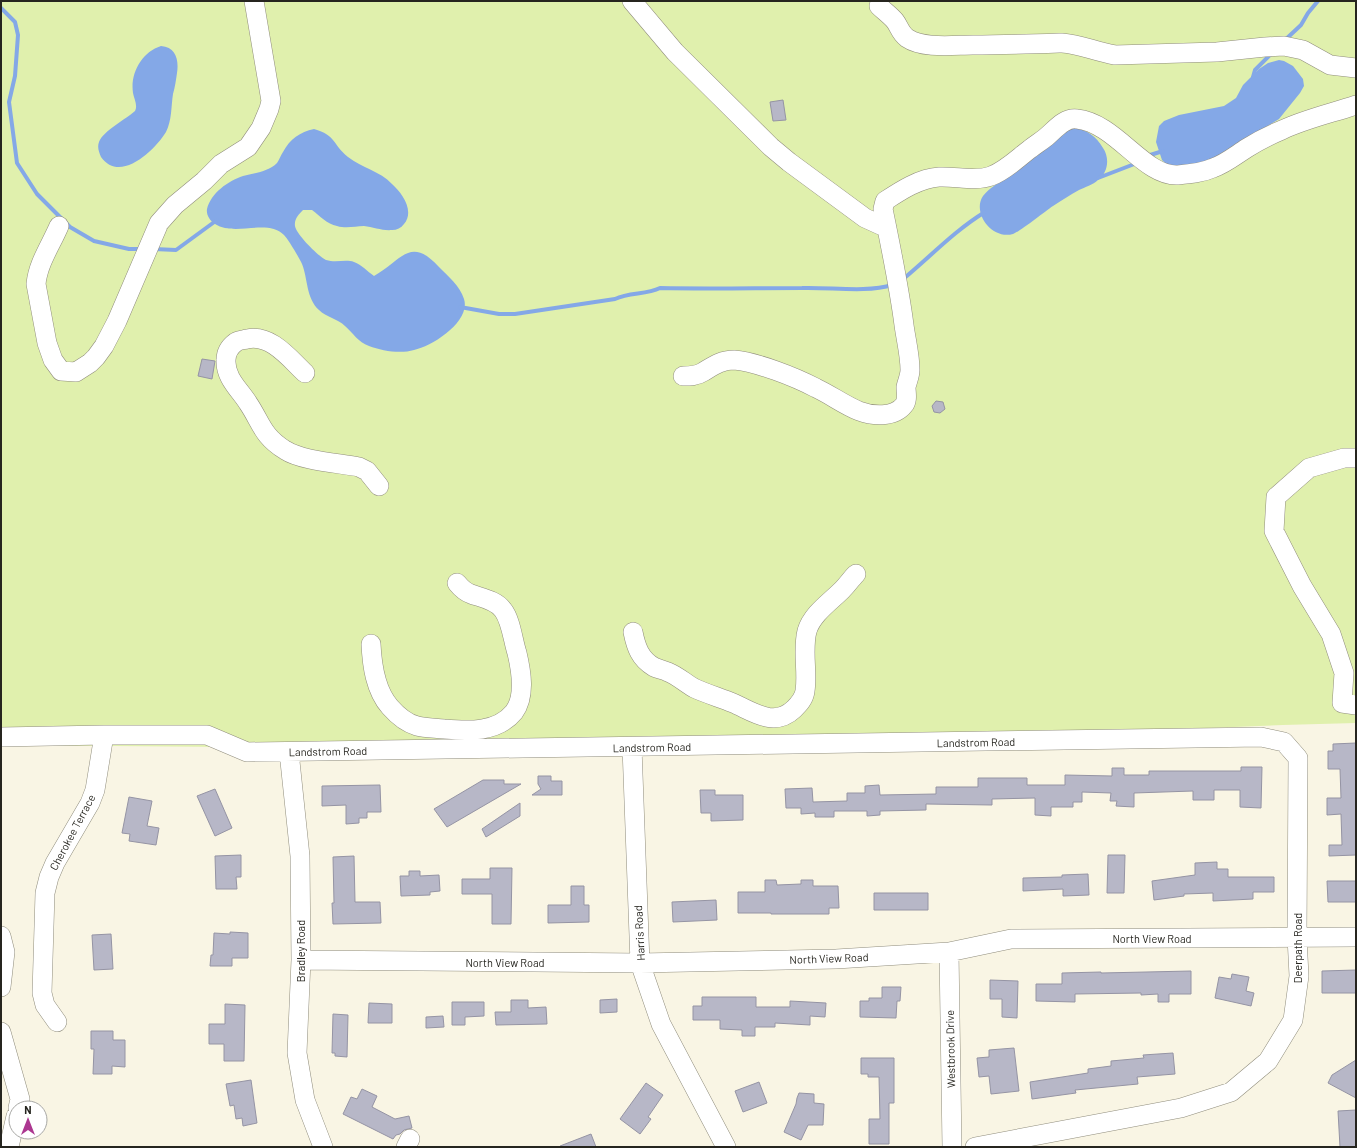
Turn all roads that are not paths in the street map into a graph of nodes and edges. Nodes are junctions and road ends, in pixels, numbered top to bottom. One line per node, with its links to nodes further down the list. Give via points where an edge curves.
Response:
1 (254, 1): 6 (street, via 271,101 261,128 248,147 221,164 175,205 159,223 104,346 90,363 68,371 53,360 47,343 36,284 42,262)
2 (632, 1): 7 (street, via 675,52 771,147 862,216)
3 (879, 6): 4 (street, via 895,20 906,38 923,44 942,46 1062,43 1076,44 1115,55 1217,52 1284,46 1303,50 1330,64)
4 (1356, 68)
5 (1356, 105): 7 (street, via 1284,129 1214,168 1179,175 1167,174 1150,166 1096,124 1076,118 1070,119 991,176 938,177 914,184 893,196 885,201 883,209)
6 (59, 226)
7 (887, 228): 9 (street, via 903,309 910,363 905,404 898,410 889,414 867,414 789,375 746,362 720,362 694,376)
8 (305, 373): 11 (street, via 280,349 259,338 238,340 227,353 228,374 251,406 262,429 272,440 286,451 307,458 359,467 367,471)
9 (683, 376)
10 (1356, 458): 16 (street, via 1344,458 1309,468 1276,496 1274,532 1331,634 1344,673 1342,703)
11 (379, 486)
12 (856, 574): 14 (street, via 818,614 807,630 805,694 800,704 786,716 760,716 697,689 655,667 645,661 640,654)
13 (456, 583): 15 (street, via 463,590 493,602 503,609 509,621 518,659 521,690 520,700 510,716 496,725 476,730 430,728 409,722 389,706 383,697 377,683)
14 (633, 632)
15 (371, 644)
16 (1356, 705)
17 (104, 735): 18 (street, Landstrom Road); 20 (street, Landstrom Road, via 207,735 248,752); 29 (street, Cherokee Terrace, via 95,790 55,863 45,893 42,993 45,1005)
18 (1, 737)
19 (632, 747): 20 (street, Landstrom Road); 21 (street, Landstrom Road, via 1261,737 1284,742); 27 (street, Harris Road)
20 (289, 752): 26 (street, Bradley Road, via 300,856)
21 (1298, 758): 23 (street, Deerpath Road)
22 (1, 936): 28 (street, via 5,952)
23 (1297, 937): 24 (street, North View Road); 25 (street, North View Road, via 1011,939); 35 (street, Deerpath Road, via 1299,976 1293,1020 1268,1061 1231,1092 1181,1108)
24 (1356, 937)
25 (948, 952): 27 (street, North View Road, via 836,959); 34 (street, Westbrook Drive)
26 (301, 960): 27 (street, North View Road); 32 (street, Bradley Road, via 297,1053 305,1100)
27 (640, 963): 33 (street, Harris Road, via 661,1024)
28 (1, 987)
29 (57, 1022)
30 (1, 1032): 31 (street)
31 (20, 1100)
32 (323, 1147)
33 (726, 1147)
34 (952, 1147)
35 (975, 1147)

